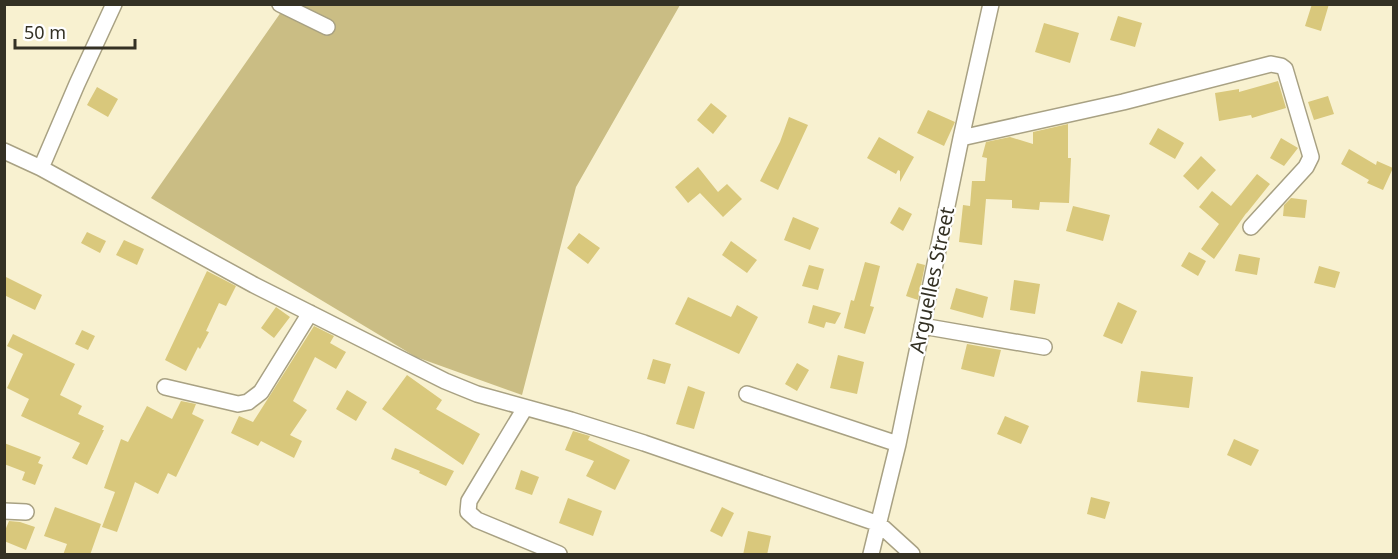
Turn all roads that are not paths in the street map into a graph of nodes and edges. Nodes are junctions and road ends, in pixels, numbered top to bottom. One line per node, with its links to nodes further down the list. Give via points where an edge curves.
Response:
1 (114, 4): 7 (street)
2 (280, 4): 4 (street)
3 (991, 4): 5 (street, Arguelles Street)
4 (327, 27)
5 (961, 138): 8 (street, via 1271,64 1281,66 1311,157); 10 (street, Arguelles Street)
6 (4, 150): 7 (street)
7 (41, 168): 9 (street)
8 (1251, 227)
9 (310, 313): 12 (street, via 261,392 248,402 238,404); 14 (street, via 445,381)
10 (922, 326): 11 (street); 15 (street, Arguelles Street)
11 (1044, 346)
12 (165, 387)
13 (747, 394): 15 (street)
14 (525, 408): 18 (street, via 644,443); 19 (street, via 469,501 468,512 477,520)
15 (898, 444): 18 (street, Arguelles Street)
16 (4, 511): 17 (street)
17 (26, 512)
18 (879, 524): 20 (street, Arguelles Street); 21 (street)
19 (560, 555)
20 (871, 555)
21 (912, 555)

